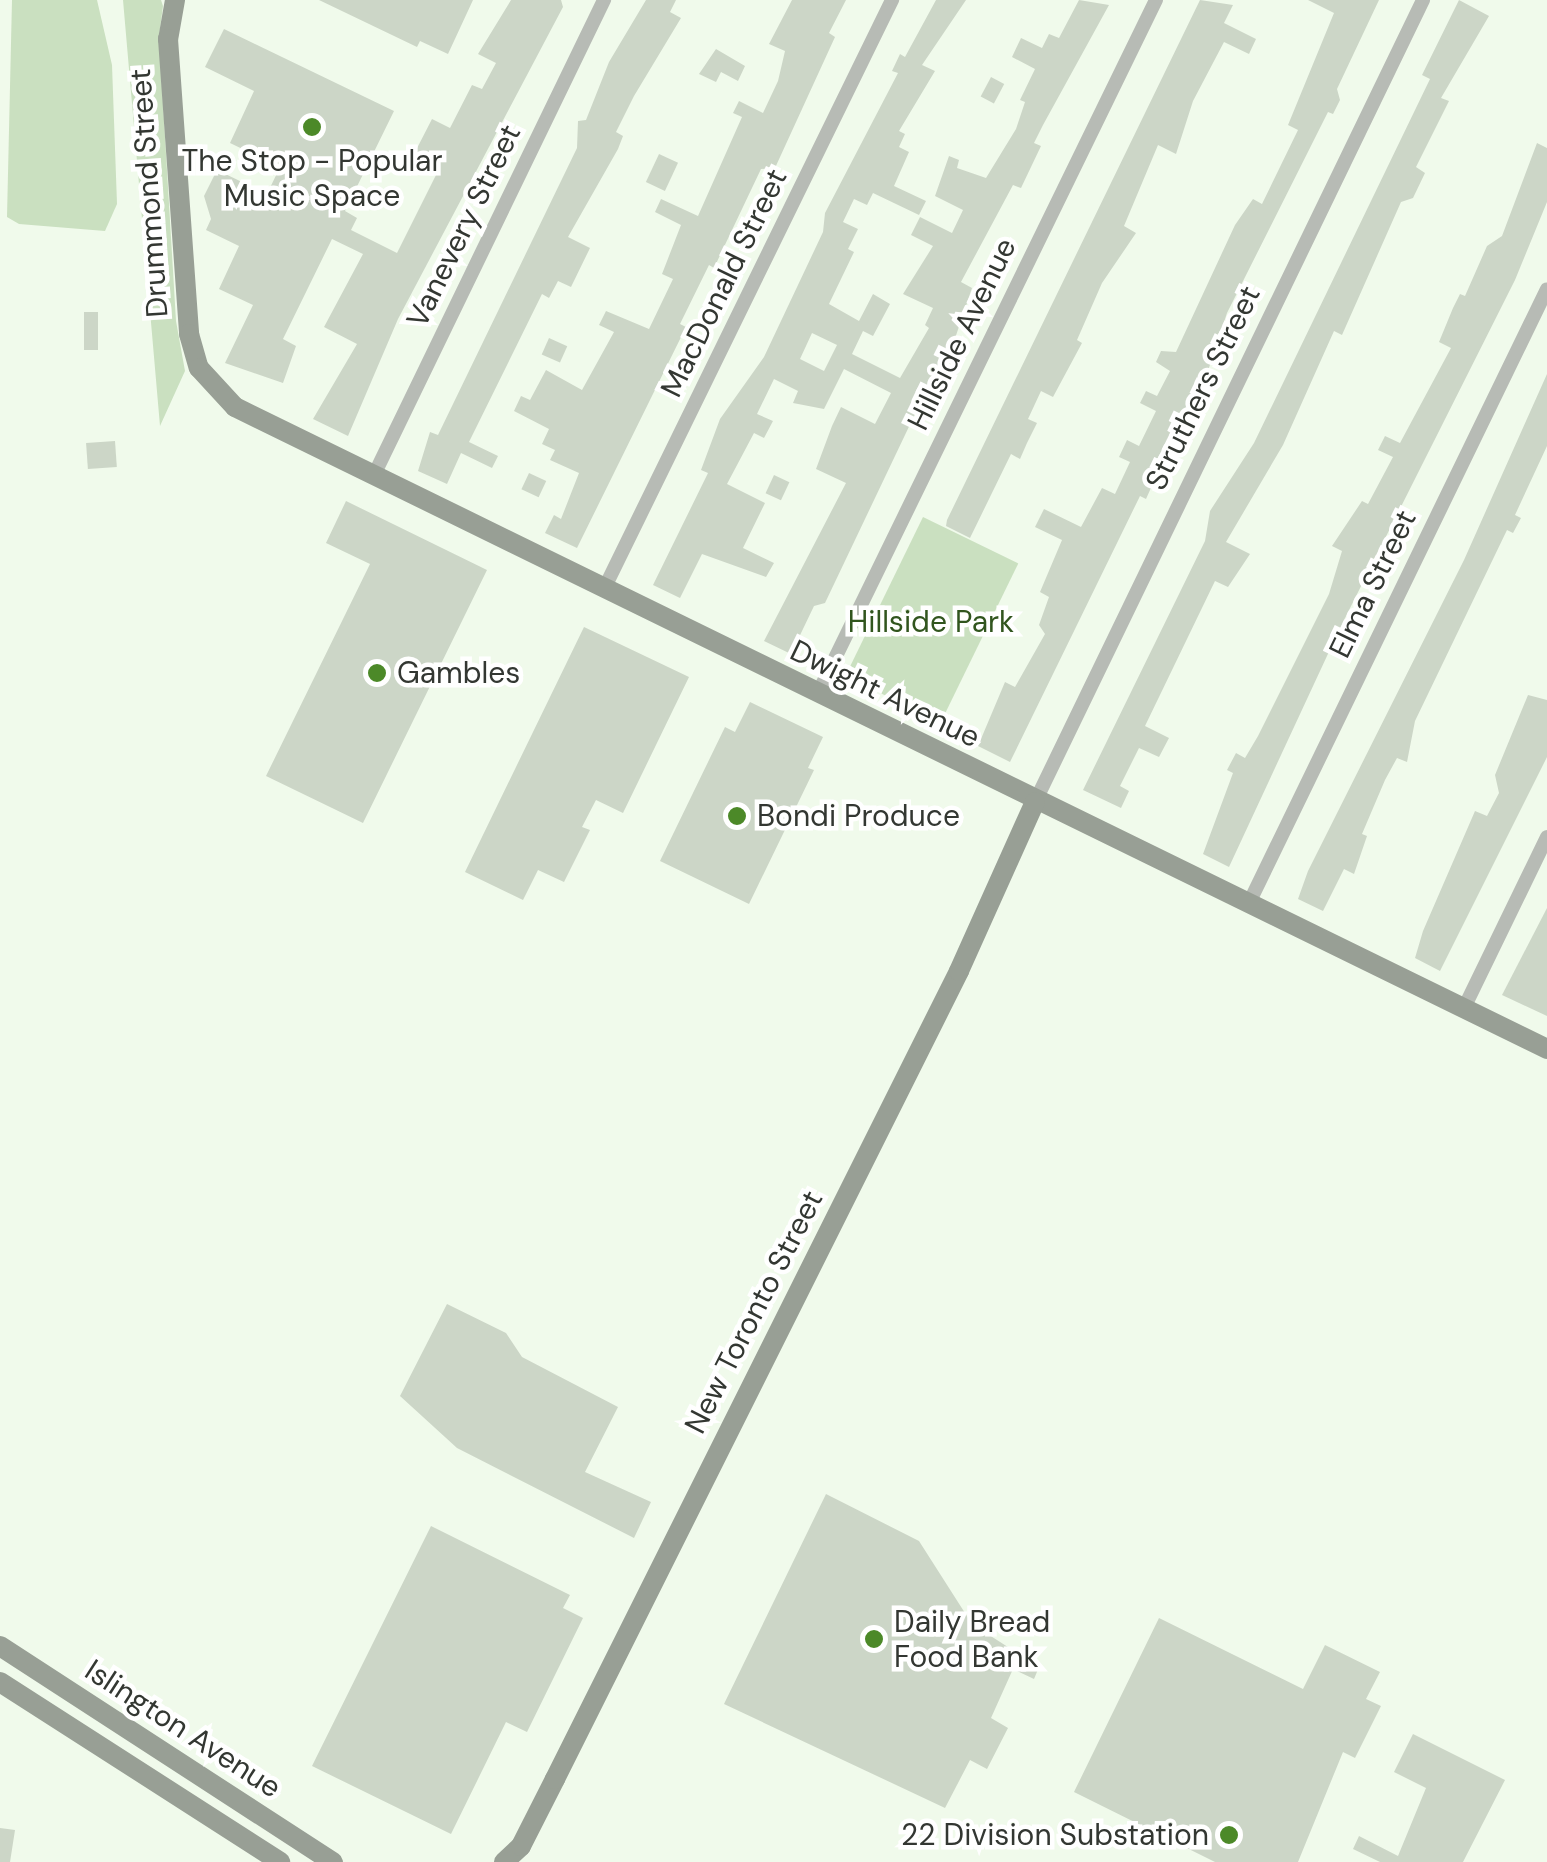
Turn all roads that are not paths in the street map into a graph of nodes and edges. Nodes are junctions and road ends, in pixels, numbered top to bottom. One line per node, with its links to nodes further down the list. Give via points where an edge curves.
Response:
1 (175, 0): 7 (street, Drummond Street, via 168,39 189,334)
2 (604, 0): 8 (street, Vanevery Street)
3 (892, 0): 9 (street, MacDonald Street)
4 (1156, 0): 10 (street, Hillside Avenue)
5 (1423, 0): 11 (street, Struthers Street)
6 (1547, 288): 13 (street, Elma Street)
7 (206, 378): 8 (street, Dwight Avenue, via 235,407)
8 (374, 475): 9 (street, Dwight Avenue)
9 (604, 589): 10 (street, Dwight Avenue)
10 (818, 693): 11 (street, Dwight Avenue)
11 (1035, 802): 13 (street, Dwight Avenue); 18 (street, New Toronto Street, via 959,971)
12 (1547, 837): 14 (street)
13 (1249, 903): 14 (street, Dwight Avenue)
14 (1464, 1008): 15 (street, Dwight Avenue)
15 (1547, 1049)
16 (0, 1646): 20 (street, Islington Avenue)
17 (0, 1682): 19 (street, Islington Avenue)
18 (523, 1854): 21 (street, New Toronto Street)
19 (280, 1862)
20 (333, 1862)
21 (504, 1862)

